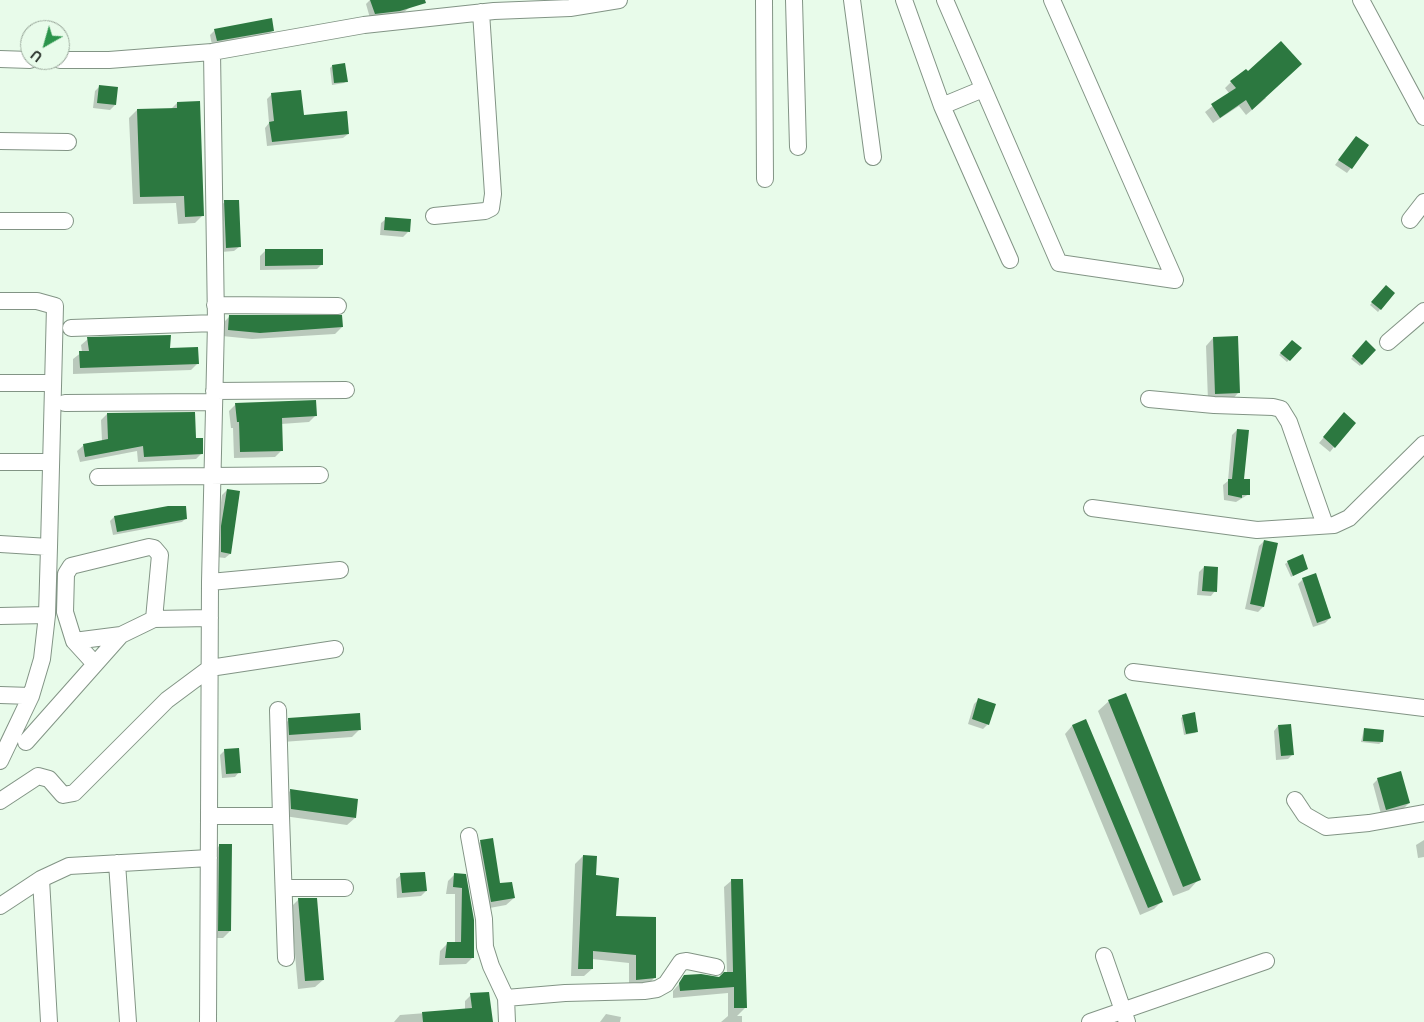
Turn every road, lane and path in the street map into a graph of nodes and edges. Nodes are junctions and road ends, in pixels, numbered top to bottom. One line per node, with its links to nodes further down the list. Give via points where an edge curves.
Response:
1 (619, 0): 9 (street, via 570,8)
2 (764, 0): 21 (street)
3 (794, 0): 19 (street)
4 (852, 0): 20 (street)
5 (904, 0): 15 (street)
6 (945, 0): 14 (street)
7 (1052, 0): 14 (street, via 1175,280 1059,263)
8 (1361, 0): 16 (street)
9 (488, 7): 10 (street); 23 (street, via 491,208)
10 (212, 52): 13 (street); 29 (street)
11 (0, 60): 12 (street)
12 (20, 60)
13 (70, 60)
14 (983, 89): 15 (street)
15 (942, 106): 27 (street)
16 (1424, 117)
17 (0, 141): 18 (street)
18 (68, 142)
19 (798, 147)
20 (873, 157)
21 (766, 179)
22 (1424, 202): 24 (street)
23 (434, 216)
24 (1410, 220)
25 (0, 221): 26 (street)
26 (65, 221)
27 (1010, 260)
28 (0, 301): 36 (street, via 37,301 55,306)
29 (215, 305): 30 (street); 32 (street)
30 (338, 306)
31 (1424, 311): 34 (street)
32 (216, 323): 33 (street); 38 (street)
33 (71, 328)
34 (1388, 342)
35 (0, 383): 36 (street)
36 (53, 383): 43 (street)
37 (346, 390): 38 (street)
38 (214, 396): 40 (street); 45 (street)
39 (1149, 399): 48 (street, via 1281,409 1289,422)
40 (65, 404)
41 (1424, 444): 48 (street, via 1349,518)
42 (0, 462): 43 (street)
43 (51, 462): 50 (street)
44 (320, 474): 45 (street)
45 (212, 475): 46 (street); 52 (street)
46 (98, 477)
47 (1092, 508): 48 (street, via 1258,530)
48 (1325, 525)
49 (0, 544): 50 (street)
50 (49, 546): 53 (street)
51 (340, 570): 52 (street)
52 (210, 582): 55 (street)
53 (47, 615): 54 (street); 64 (street, via 42,659)
54 (0, 616)
55 (210, 618): 56 (street); 61 (street)
56 (154, 619): 57 (street); 58 (street, via 160,554 154,548 71,566 66,574 64,612)
57 (120, 635): 58 (street); 60 (street)
58 (74, 641): 60 (street)
59 (335, 649): 61 (street)
60 (95, 664): 67 (street)
61 (210, 668): 70 (street, via 167,700 74,793 63,795 49,779 38,776); 72 (street)
62 (1133, 672): 65 (street)
63 (0, 695): 64 (street)
64 (31, 696): 68 (street)
65 (1424, 708)
66 (278, 710): 73 (street)
67 (26, 742)
68 (0, 761)
69 (1295, 800): 71 (street, via 1305,815 1326,827)
70 (0, 801)
71 (1424, 813)
72 (209, 816): 73 (street); 75 (street)
73 (281, 816): 78 (street)
74 (469, 836): 85 (street, via 484,919 485,947)
75 (209, 858): 76 (street); 89 (street)
76 (118, 863): 77 (street, via 69,866); 88 (street)
77 (41, 880): 80 (street); 87 (street)
78 (284, 888): 79 (street); 82 (street)
79 (345, 888)
80 (0, 906)
81 (1104, 956): 86 (street)
82 (286, 958)
83 (1266, 961): 86 (street)
84 (716, 967): 85 (street, via 681,962 666,984 644,991)
85 (506, 998): 90 (street)
86 (1125, 1016): 91 (street)
87 (49, 1022)
88 (128, 1022)
89 (208, 1022)
90 (507, 1022)
91 (1090, 1022)

